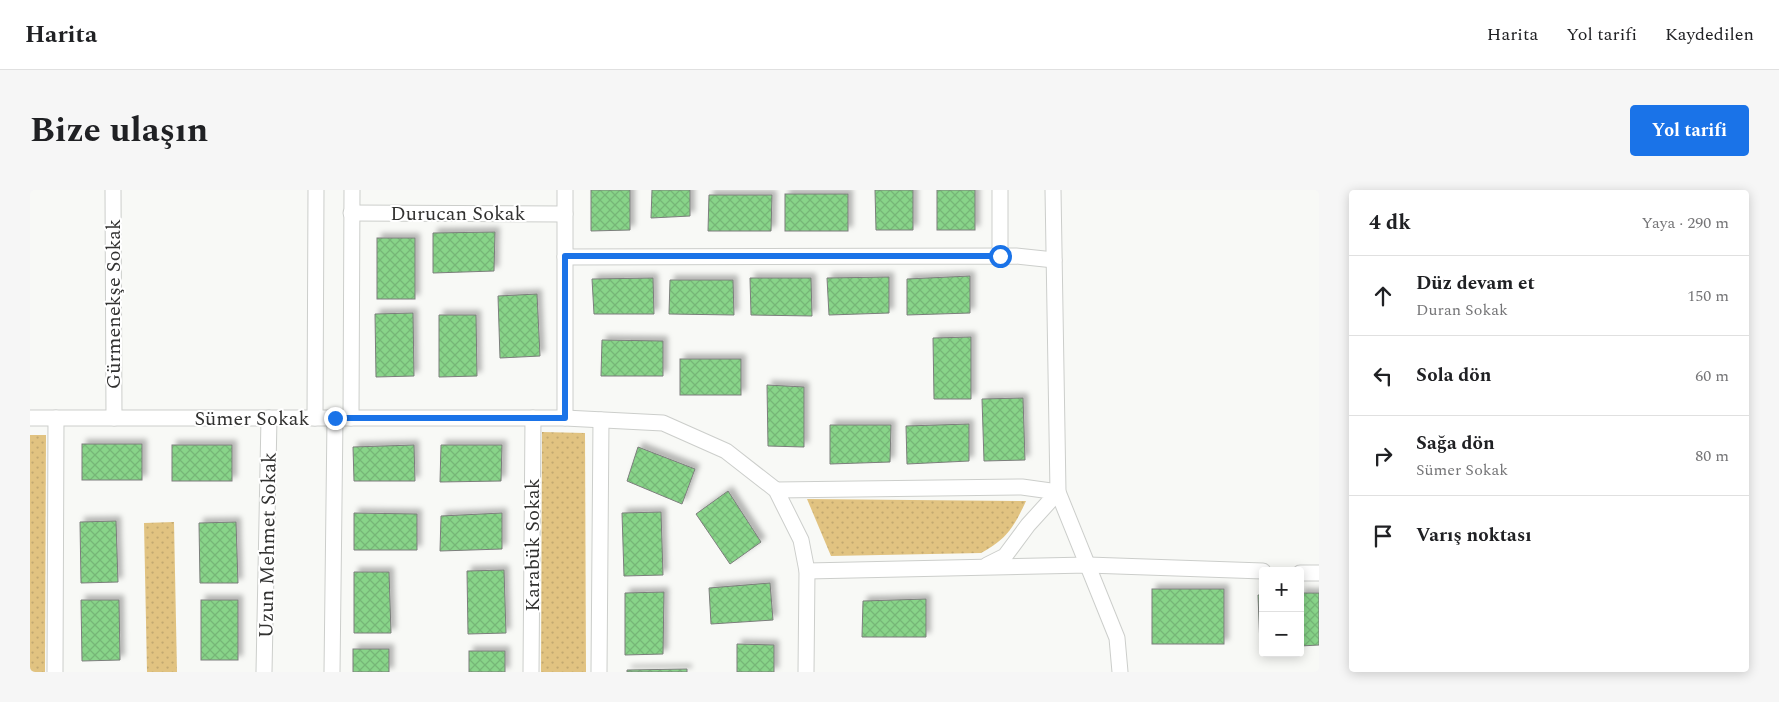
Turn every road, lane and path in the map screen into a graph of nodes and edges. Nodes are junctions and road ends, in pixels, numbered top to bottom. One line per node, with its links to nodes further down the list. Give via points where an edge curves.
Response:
1 (113, 190): 14 (street, Gürmenekşe Sokak)
2 (316, 190): 16 (street)
3 (352, 190): 7 (street)
4 (565, 190): 8 (street)
5 (1000, 190): 10 (street)
6 (1053, 190): 11 (street)
7 (352, 213): 8 (street, Durucan Sokak); 18 (street)
8 (565, 214): 9 (street)
9 (565, 256): 10 (street); 20 (street)
10 (1000, 256): 11 (street)
11 (1054, 260): 23 (street)
12 (30, 418): 13 (street, Sümer Sokak)
13 (56, 418): 14 (street, Sümer Sokak); 30 (street)
14 (114, 418): 15 (street, Sümer Sokak)
15 (270, 418): 16 (street, Sümer Sokak); 31 (street, Uzun Mehmet Sokak)
16 (315, 418): 17 (street, Sümer Sokak)
17 (335, 418): 18 (street, Sümer Sokak); 32 (street)
18 (351, 418): 19 (street, Sümer Sokak)
19 (533, 418): 20 (street, Sümer Sokak); 33 (street, Karabük Sokak)
20 (565, 418): 21 (street, Sümer Sokak)
21 (601, 420): 22 (street, Sümer Sokak, via 662,423 726,451); 34 (street)
22 (776, 490): 23 (street, via 1022,487); 26 (street, Sümer Sokak, via 802,540)
23 (1058, 492): 24 (street); 25 (street, via 1005,556)
24 (1088, 566): 25 (street); 27 (street); 36 (street, via 1117,638)
25 (983, 568): 26 (street)
26 (807, 571): 35 (street, Sümer Sokak)
27 (1259, 572)
28 (1304, 573): 29 (street)
29 (1319, 573)
30 (56, 672)
31 (264, 672)
32 (332, 672)
33 (531, 672)
34 (599, 672)
35 (806, 672)
36 (1120, 672)

